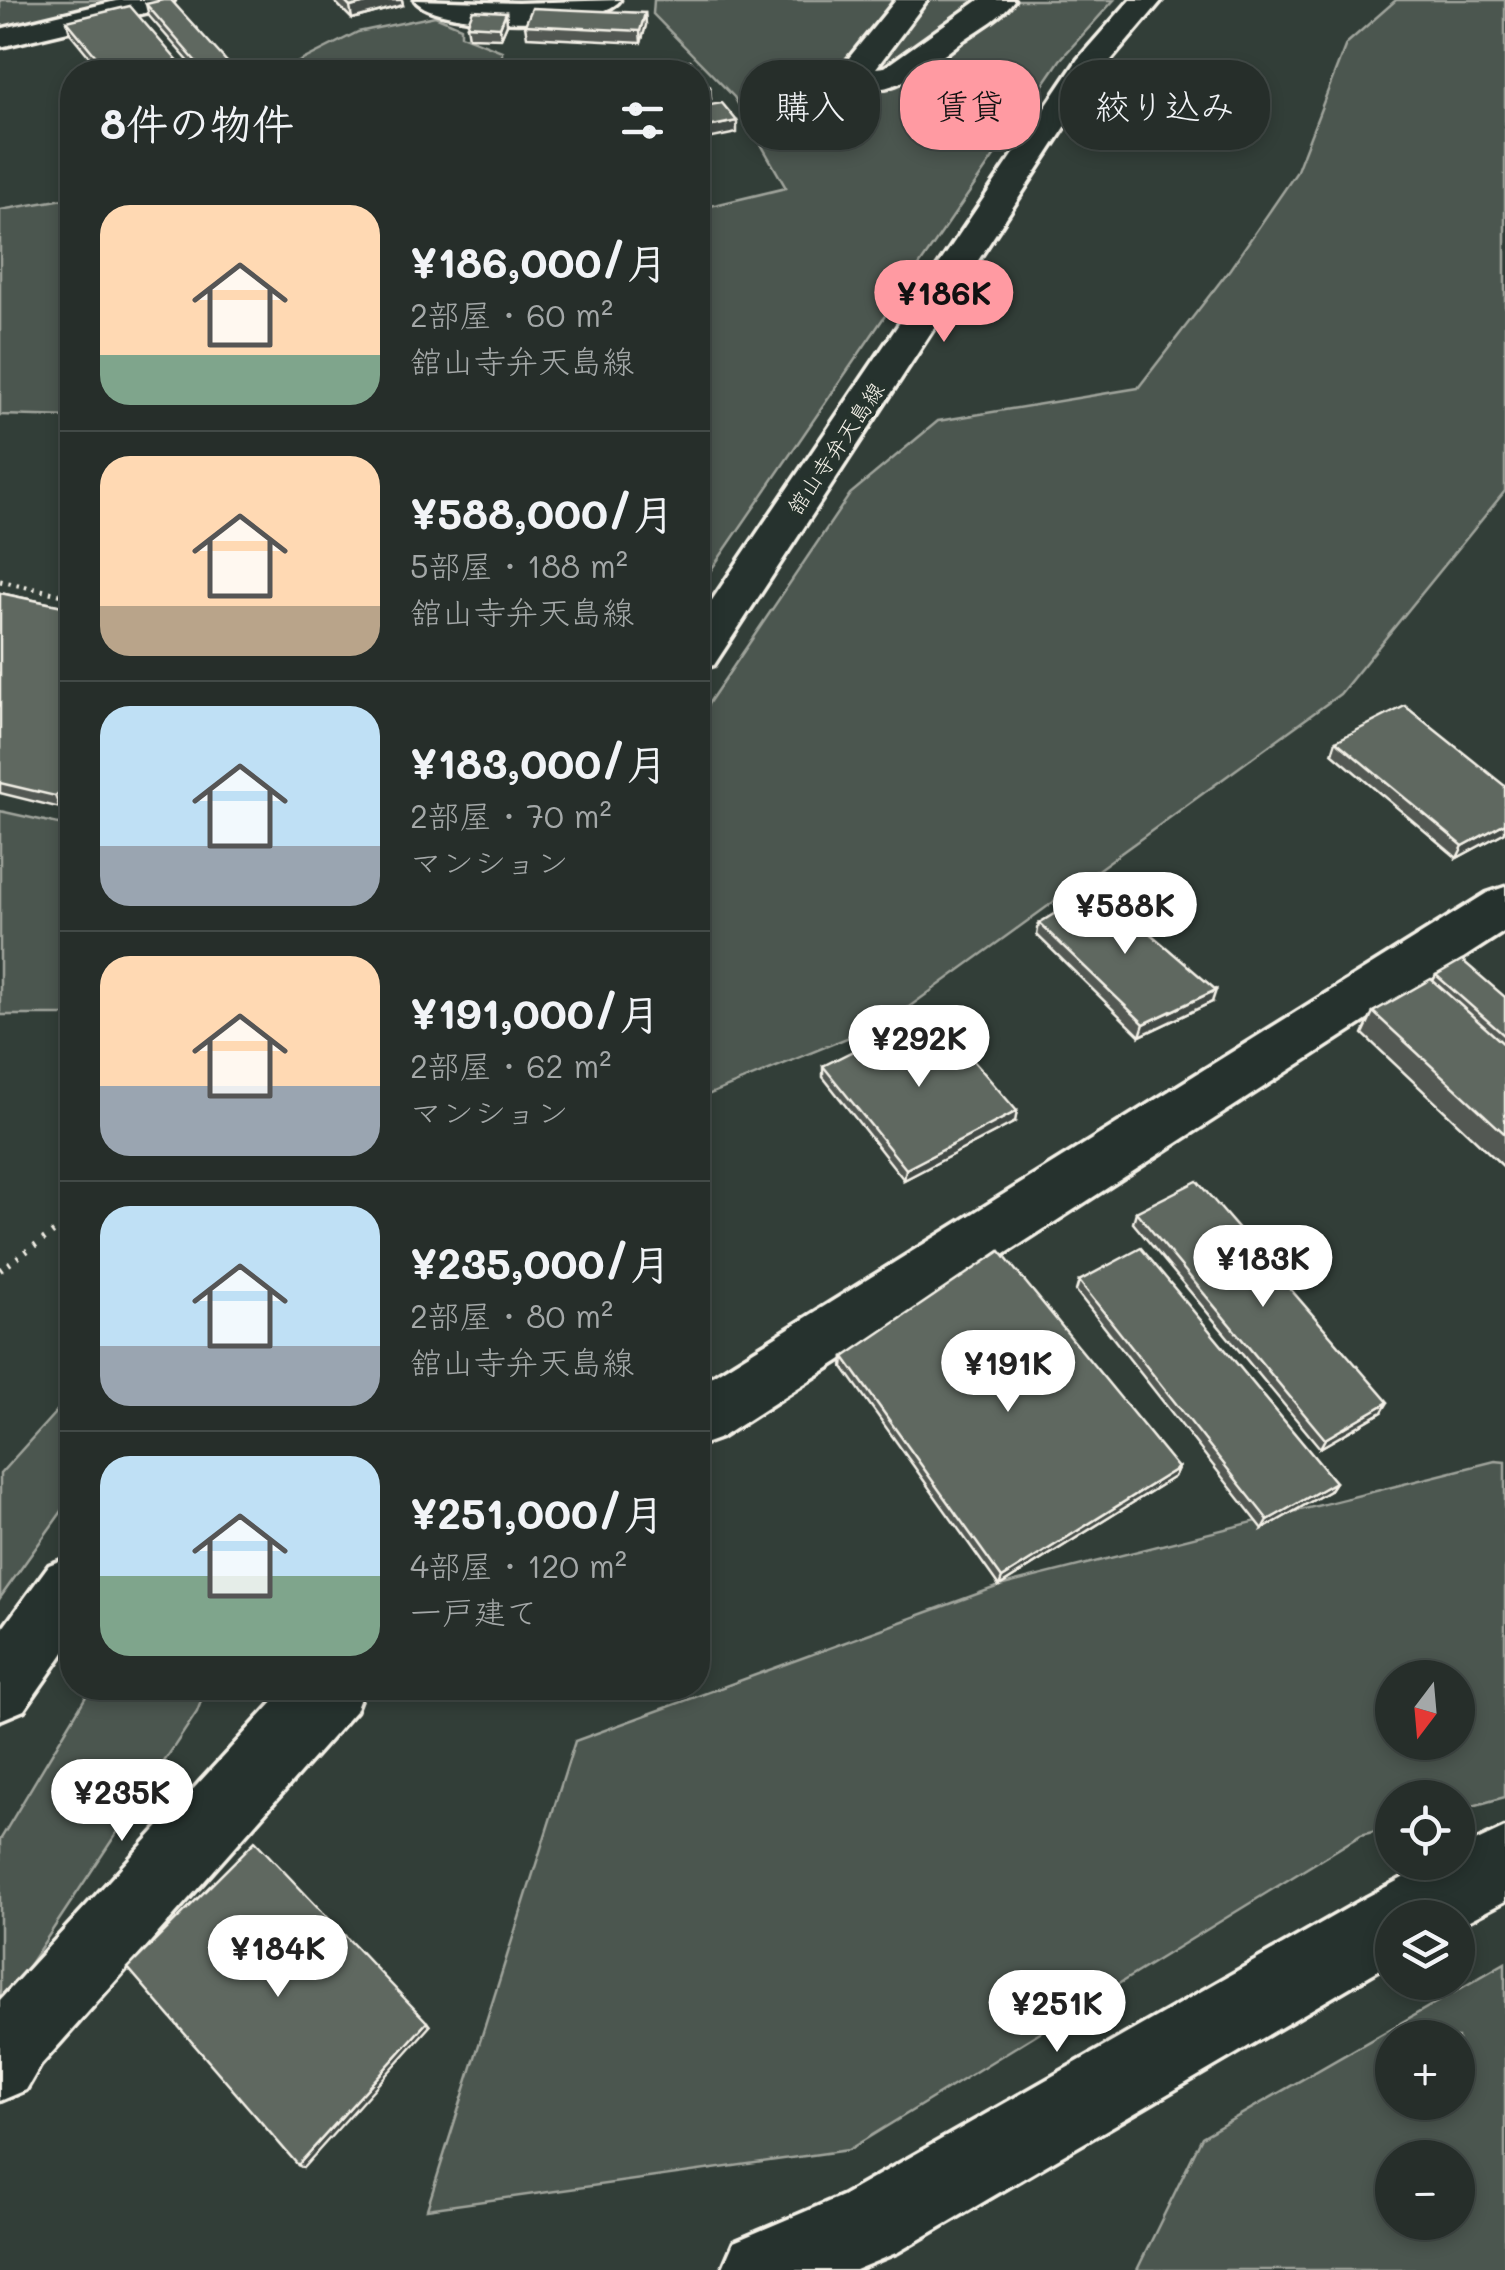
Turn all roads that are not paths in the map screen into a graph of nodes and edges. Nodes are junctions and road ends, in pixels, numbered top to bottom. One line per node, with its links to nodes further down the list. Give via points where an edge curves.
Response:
1 (159, 0): 7 (street)
2 (430, 0): 3 (street, via 494,10 569,9)
3 (605, 0)
4 (912, 0): 5 (street, via 858,71 867,77 896,74)
5 (999, 0)
6 (1147, 0): 8 (street, 舘山寺弁天島線, via 1088,66)
7 (0, 38)
8 (710, 636)
9 (1505, 906): 10 (street)
10 (710, 1410)
11 (60, 1604): 12 (street)
12 (0, 1686)
13 (319, 1700): 17 (street, via 14,2040)
14 (1505, 1863): 15 (street)
15 (1434, 1900)
16 (1375, 1932): 18 (street, via 870,2224)
17 (0, 2064)
18 (762, 2270)

